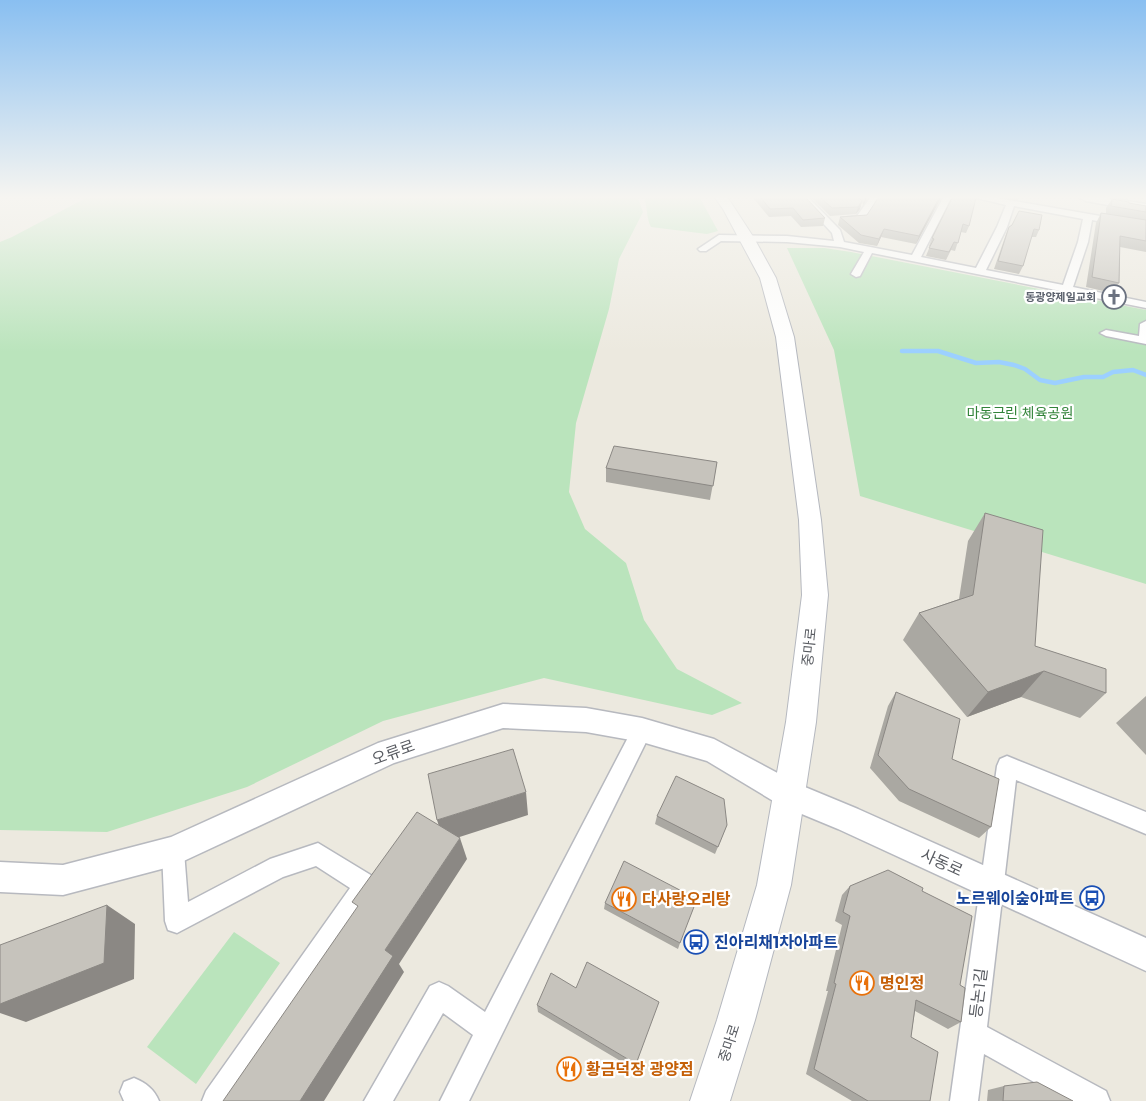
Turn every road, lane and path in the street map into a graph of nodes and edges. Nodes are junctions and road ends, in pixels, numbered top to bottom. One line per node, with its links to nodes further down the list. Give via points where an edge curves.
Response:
1 (753, 249): 15 (main road, 중마로, via 768,278 785,337 810,520 815,595)
2 (870, 249): 9 (street)
3 (872, 249): 7 (street)
4 (920, 249): 7 (street)
5 (991, 249): 8 (street)
6 (1080, 249): 10 (street)
7 (916, 258): 8 (street)
8 (980, 271): 10 (street)
9 (856, 274)
10 (1067, 288): 11 (street)
11 (1146, 305)
12 (1146, 324): 13 (street, via 1144,340)
13 (1106, 332)
14 (642, 730): 15 (street, 오류로, via 714,751); 17 (street, 오류로, via 586,720 503,716 388,752); 21 (street)
15 (790, 795): 19 (street, 사동로); 26 (main road, 중마로, via 774,885)
16 (1146, 823): 19 (street, 등논1길, via 1008,766)
17 (173, 851): 18 (street, 오류로, via 63,880); 23 (street, via 177,922 278,866 318,854 366,885)
18 (0, 877)
19 (992, 884): 20 (street, 사동로); 22 (street, 등논1길)
20 (1146, 956)
21 (490, 1031): 24 (street, via 439,995); 25 (street)
22 (972, 1033): 27 (street, 등논1길); 28 (street)
23 (216, 1101)
24 (378, 1101)
25 (454, 1101)
26 (710, 1101)
27 (964, 1101)
28 (1096, 1101)

